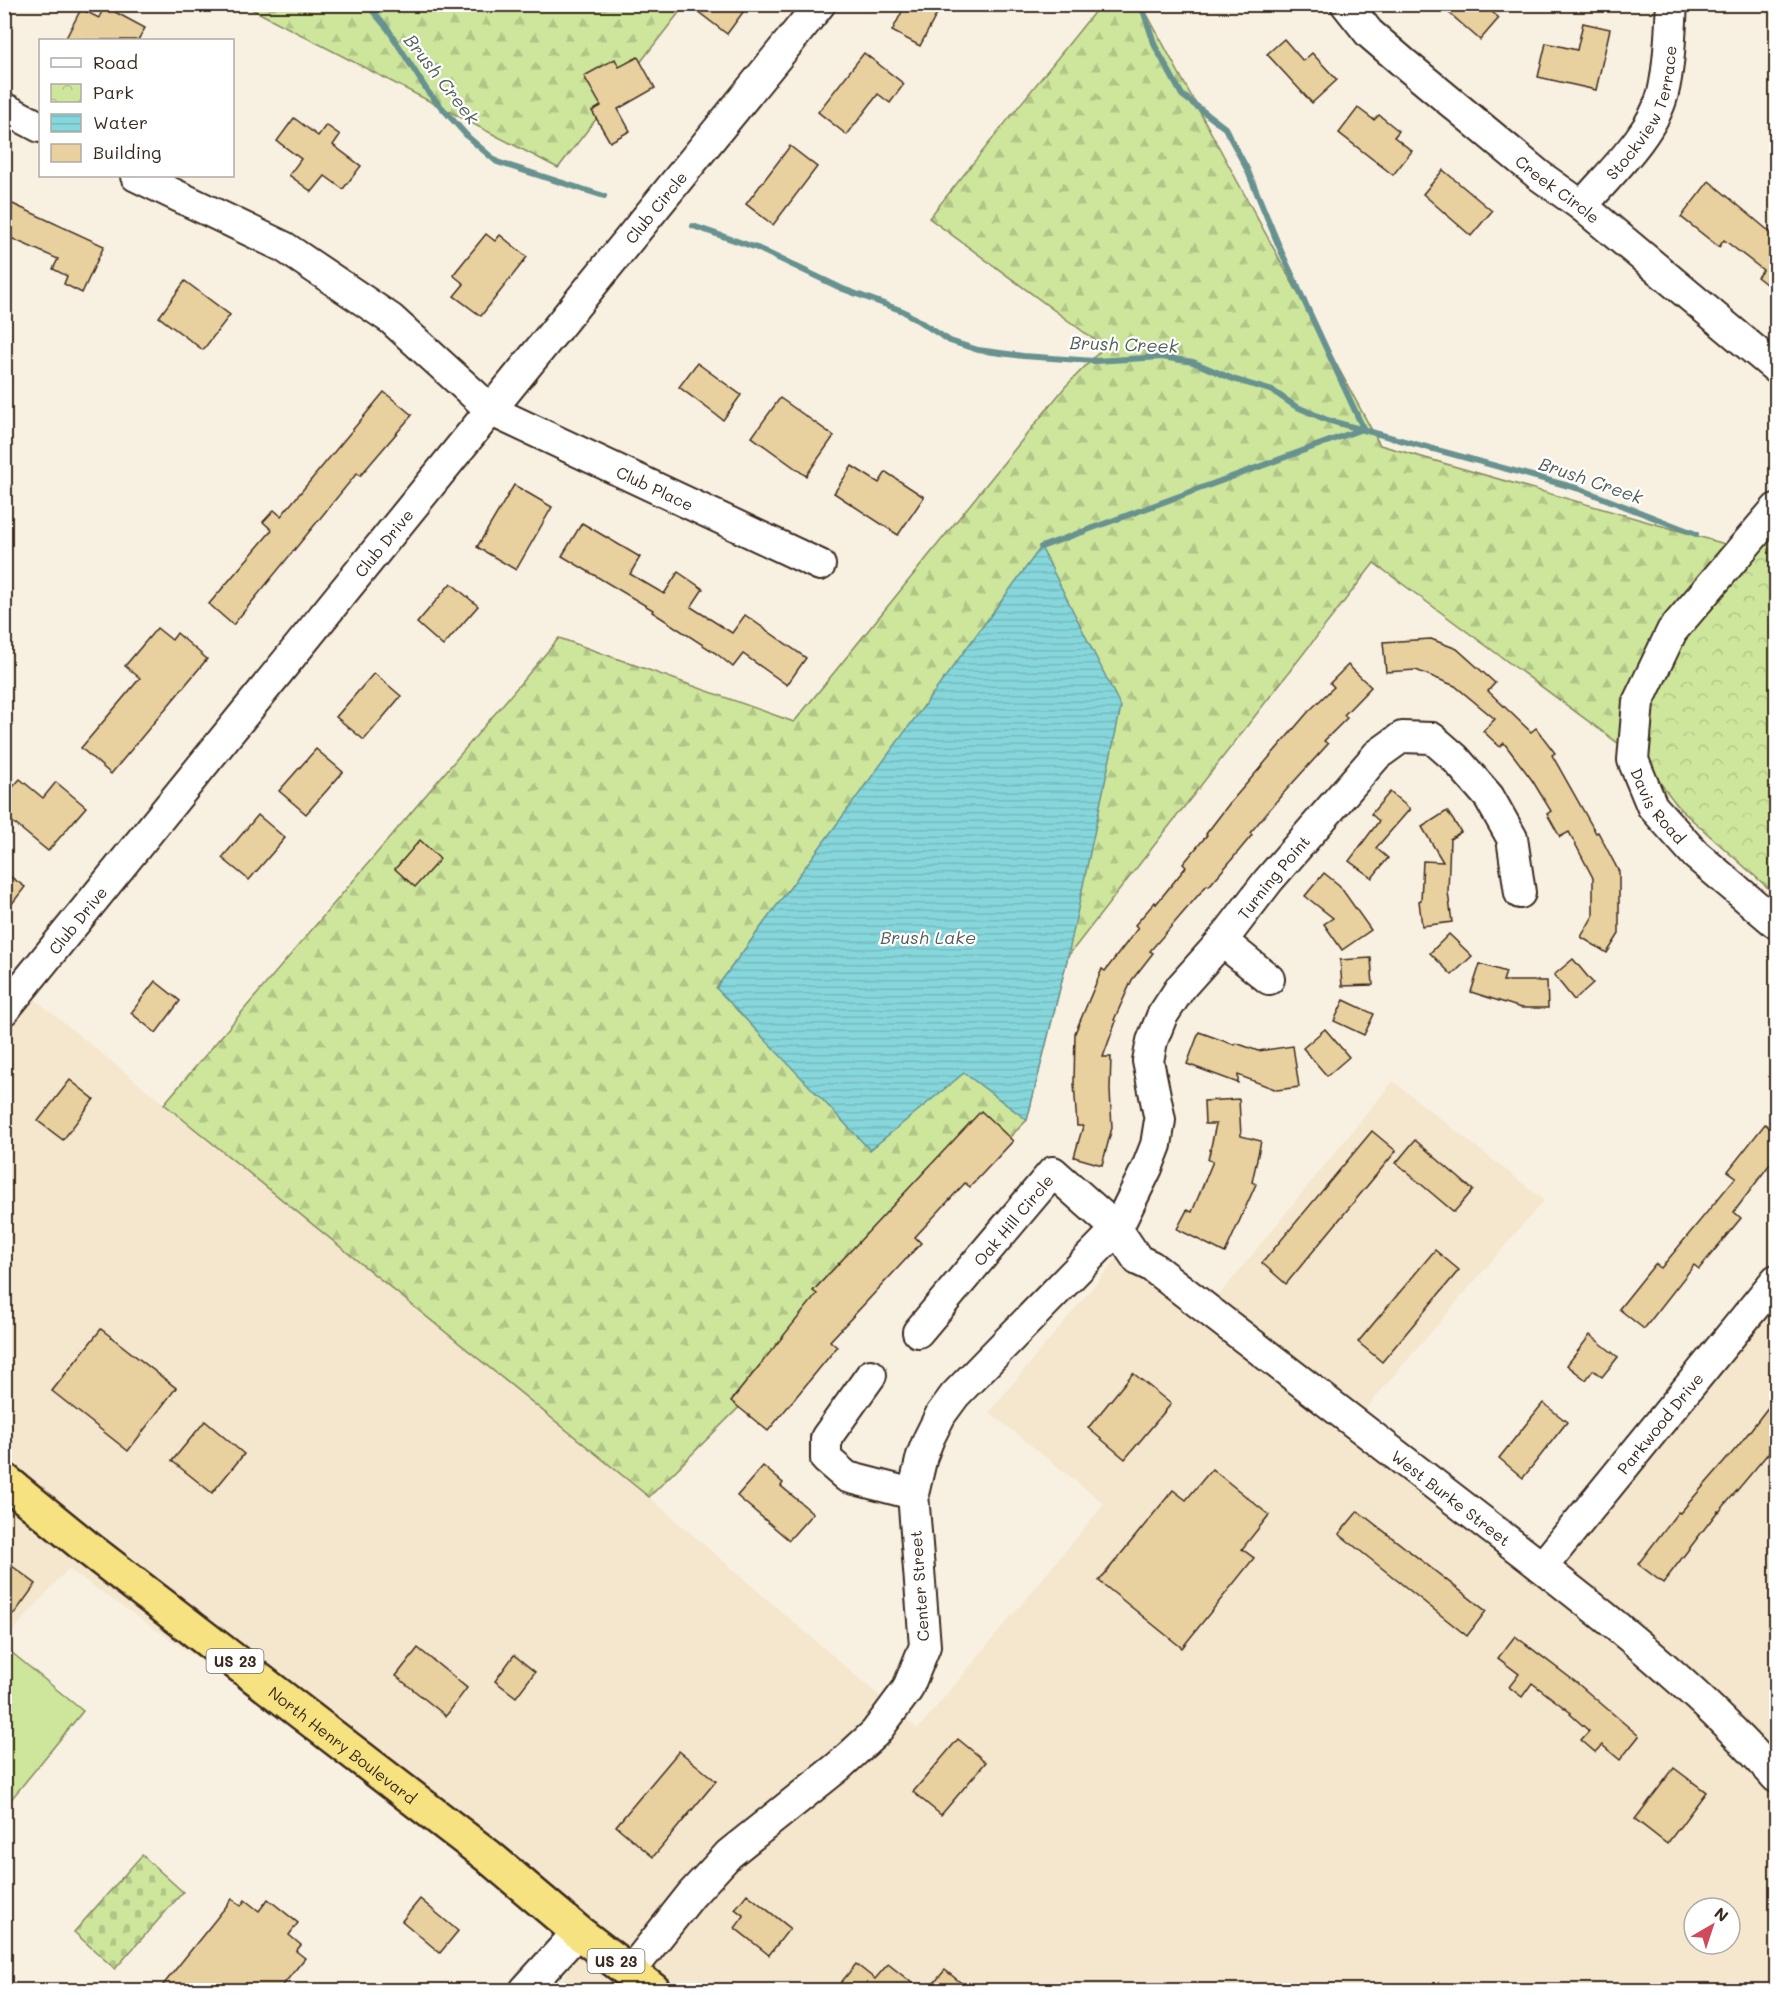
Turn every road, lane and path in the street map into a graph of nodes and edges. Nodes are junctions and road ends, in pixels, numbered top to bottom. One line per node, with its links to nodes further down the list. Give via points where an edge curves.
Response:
1 (820, 4): 9 (street, Club Circle)
2 (1346, 4): 7 (street, Creek Circle, via 1369,33 1405,64)
3 (1672, 4): 7 (street, Stockview Terrace, via 1663,94 1638,140)
4 (4, 108): 5 (street)
5 (39, 126)
6 (138, 177): 9 (street, via 284,247 391,319)
7 (1582, 206): 8 (street, Creek Circle)
8 (1776, 368)
9 (492, 411): 11 (street, Club Place); 16 (street, Club Drive)
10 (1776, 509): 13 (street, Davis Road, via 1672,631 1638,702 1633,760 1652,806 1696,855)
11 (820, 565)
12 (1520, 893): 14 (street, Turning Point, via 1512,838 1489,797 1432,738 1402,737 1377,755 1268,881)
13 (1776, 923)
14 (1222, 941): 15 (street); 17 (street, Turning Point, via 1181,987 1162,1016 1152,1041 1148,1061 1160,1120 1156,1144)
15 (1269, 979)
16 (4, 1010)
17 (1117, 1229): 19 (street, Oak Hill Circle, via 1053,1172); 22 (street, Center Street, via 955,1395 929,1438); 23 (street, West Burke Street, via 1138,1260 1151,1266)
18 (1776, 1280): 23 (street, Parkwood Drive)
19 (918, 1332)
20 (872, 1375): 22 (street, via 826,1438 826,1459 847,1477)
21 (4, 1480): 25 (highway, North Henry Boulevard / US 23, via 488,1856)
22 (913, 1494): 26 (street, Center Street, via 925,1646 907,1690 875,1733 839,1767 729,1854 690,1895)
23 (1542, 1567): 24 (street, West Burke Street, via 1674,1674)
24 (1776, 1777)
25 (578, 1932): 26 (highway, North Henry Boulevard / US 23); 27 (street)
26 (641, 1981)
27 (525, 1990)

